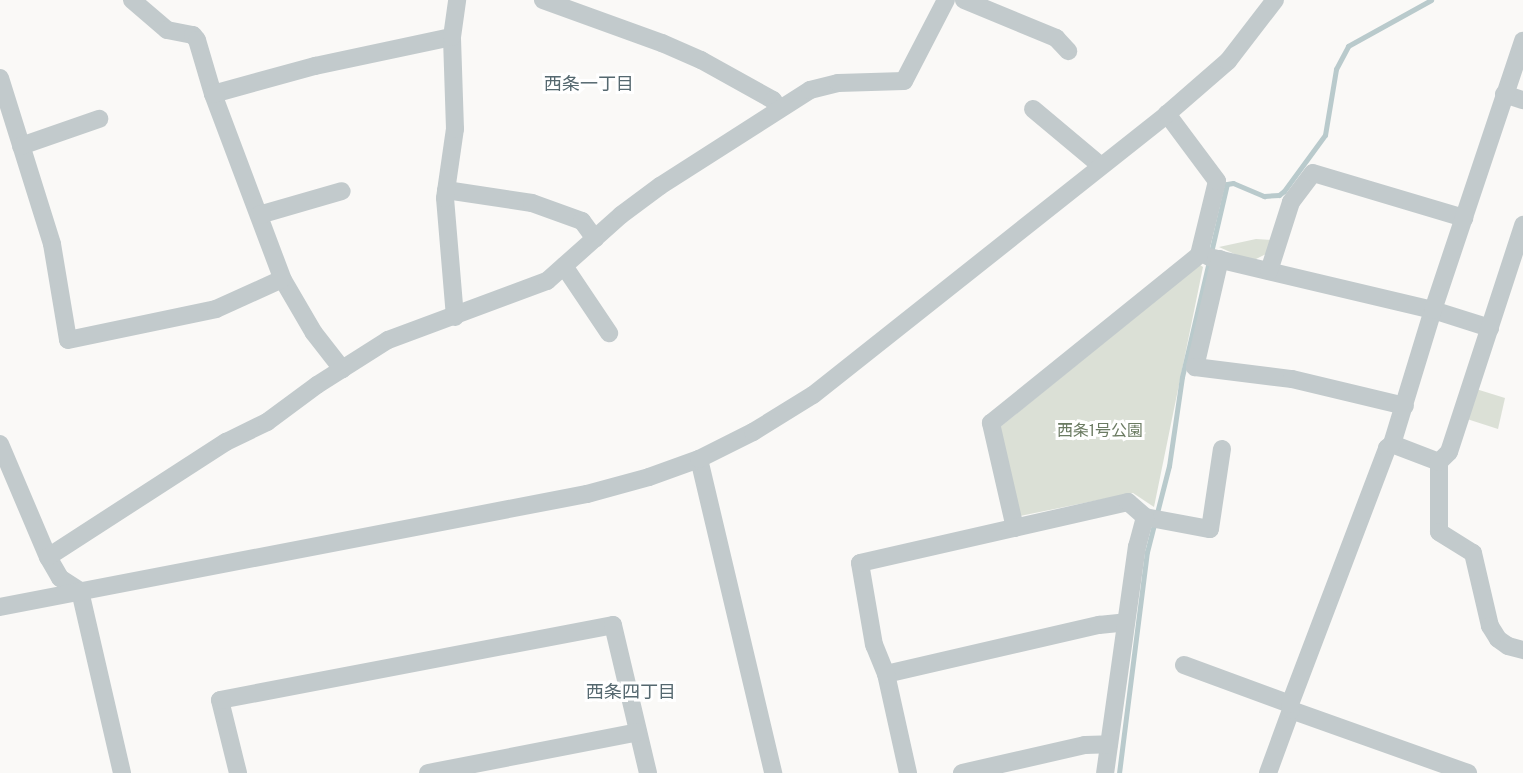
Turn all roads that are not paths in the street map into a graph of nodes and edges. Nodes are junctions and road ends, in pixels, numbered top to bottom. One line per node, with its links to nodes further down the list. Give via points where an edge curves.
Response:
1 (132, 0): 11 (street, via 167,30 193,35)
2 (457, 0): 7 (street)
3 (543, 0): 14 (street, via 701,60 773,100)
4 (946, 0): 14 (street, via 904,81 838,82 810,90)
5 (964, 0): 9 (street, via 1056,38)
6 (1275, 0): 16 (street, via 1228,61)
7 (452, 37): 11 (street, via 315,66); 20 (street, via 456,110)
8 (1523, 41): 12 (street)
9 (1068, 51)
10 (0, 78): 18 (street)
11 (213, 94): 22 (street)
12 (1504, 94): 13 (street); 23 (street)
13 (1523, 100)
14 (779, 109): 25 (street, via 660,186)
15 (1033, 109): 19 (street)
16 (1167, 114): 19 (street); 26 (street, via 1217,181)
17 (99, 119): 18 (street)
18 (21, 146): 30 (street, via 52,244 68,340 216,309)
19 (1100, 165): 40 (street, via 813,395)
20 (446, 190): 25 (street, via 532,203 582,221); 32 (street)
21 (342, 192): 22 (street)
22 (259, 215): 30 (street)
23 (1464, 218): 29 (street, via 1313,173 1291,202); 31 (street)
24 (1523, 225): 33 (street)
25 (595, 239): 28 (street)
26 (1199, 255): 27 (street); 43 (street, via 991,423)
27 (1220, 259): 29 (street); 36 (street, via 1195,367 1292,379)
28 (564, 266): 32 (street, via 531,289); 34 (street)
29 (1269, 271): 31 (street)
30 (282, 279): 35 (street, via 314,333)
31 (1433, 310): 33 (street); 36 (street)
32 (455, 317): 35 (street, via 388,340)
33 (1490, 327): 41 (street, via 1449,452)
34 (609, 333)
35 (342, 369): 44 (street, via 267,422 226,442)
36 (1405, 406): 38 (street)
37 (0, 444): 44 (street)
38 (1392, 444): 41 (street); 51 (street, via 1387,448)
39 (1222, 449): 42 (street, via 1210,529)
40 (699, 459): 45 (street, via 587,494); 58 (street)
41 (1439, 462): 48 (street, via 1439,532 1473,553 1490,627 1508,646)
42 (1145, 517): 43 (street, via 1128,502); 47 (street)
43 (1015, 528): 50 (street, via 860,563 874,645)
44 (48, 557): 45 (street, via 60,578)
45 (80, 591): 46 (street); 54 (street)
46 (0, 607)
47 (1126, 622): 50 (street); 53 (street)
48 (1523, 650)
49 (1184, 665): 51 (street)
50 (886, 674): 59 (street)
51 (1290, 707): 62 (street); 63 (street)
52 (638, 732): 55 (street, via 613,625 220,700); 56 (street); 57 (street)
53 (1109, 744): 60 (street, via 1085,745); 61 (street)
54 (122, 773)
55 (238, 773)
56 (428, 773)
57 (648, 773)
58 (773, 773)
59 (908, 773)
60 (962, 773)
61 (1105, 773)
62 (1268, 773)
63 (1468, 773)

